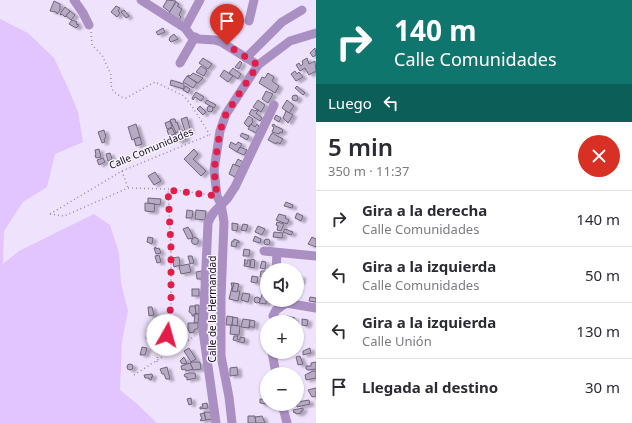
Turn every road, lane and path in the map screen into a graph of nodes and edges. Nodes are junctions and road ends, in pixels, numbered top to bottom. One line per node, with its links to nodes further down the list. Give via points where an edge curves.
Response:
1 (74, 0): 7 (street)
2 (141, 0): 8 (street)
3 (200, 0): 8 (street)
4 (254, 0): 6 (street)
5 (302, 10): 11 (street, via 282,22)
6 (249, 21)
7 (89, 25): 16 (path, via 92,45 102,55 111,75 113,91 126,98 156,82 184,96)
8 (185, 28): 10 (street)
9 (316, 34): 13 (street, via 290,41)
10 (195, 37): 11 (street, via 221,42); 12 (street)
11 (246, 58): 13 (street)
12 (180, 63)
13 (258, 65): 15 (street, via 226,114)
14 (274, 105): 20 (street, via 235,188 228,198)
15 (220, 131): 16 (path, Calle Comunidades); 20 (street, via 214,170)
16 (210, 135): 17 (path, Calle Comunidades)
17 (122, 171): 18 (path); 18 (path, Calle Comunidades, via 50,214 64,216)
18 (128, 188): 19 (path, Calle Comunidades)
19 (168, 190): 20 (path, Calle Comunidades); 30 (path, via 171,304 167,335 158,353)
20 (219, 200): 25 (street, Calle de la Hermandad, via 224,222); 26 (street, via 208,223)
21 (264, 251): 22 (street)
22 (277, 252): 23 (street); 24 (street)
23 (316, 256)
24 (276, 263)
25 (220, 298): 26 (street); 34 (street, Calle de la Hermandad, via 221,356)
26 (205, 299): 29 (street)
27 (316, 308): 28 (street, via 286,303 276,310)
28 (274, 315)
29 (203, 331): 30 (path); 33 (street)
30 (157, 362): 31 (path)
31 (134, 375)
32 (284, 411): 35 (street)
33 (216, 423)
34 (232, 423)
35 (287, 423)

